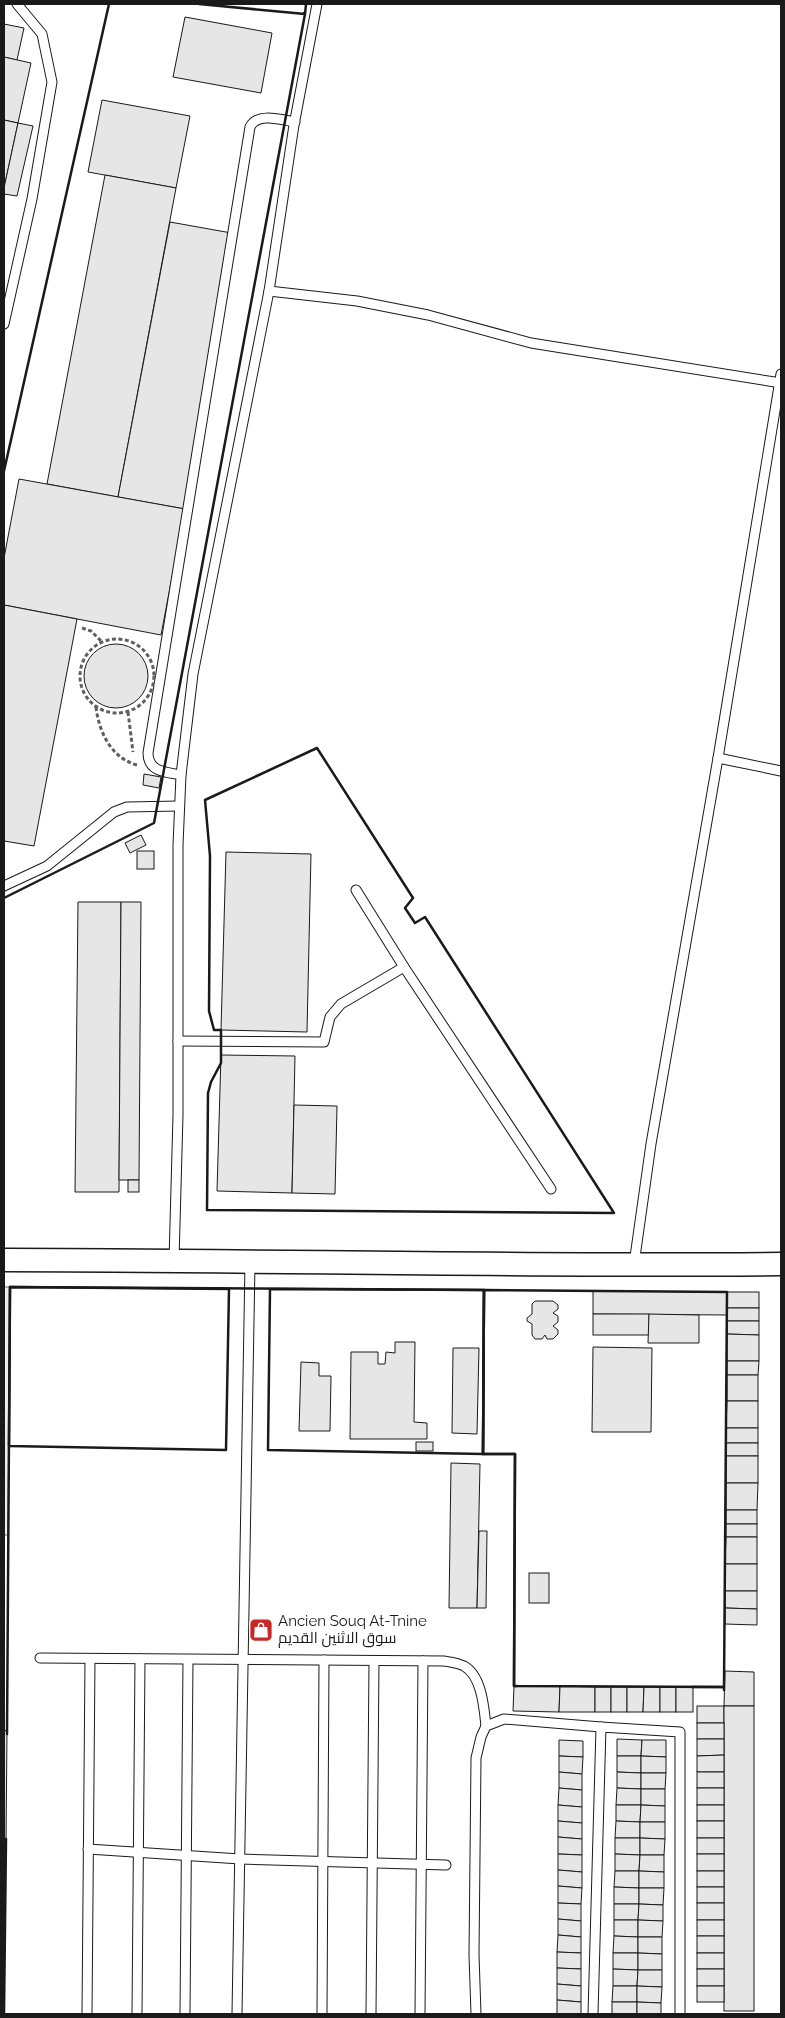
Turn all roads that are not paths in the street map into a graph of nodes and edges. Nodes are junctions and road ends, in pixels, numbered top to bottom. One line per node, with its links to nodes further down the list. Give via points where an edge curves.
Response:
1 (17, 4): 5 (lane, via 42,34 52,82 32,199)
2 (318, 4): 3 (lane)
3 (295, 122): 4 (lane); 9 (lane, via 262,118 250,127 148,753 149,763 157,770)
4 (269, 291): 6 (lane, via 357,301 531,343); 9 (lane, via 193,674)
5 (4, 324)
6 (781, 380): 7 (lane)
7 (718, 758): 8 (lane); 20 (lane, via 651,1144)
8 (781, 771)
9 (181, 775): 10 (lane)
10 (180, 806): 11 (lane, via 120,808 47,866); 14 (lane)
11 (4, 886)
12 (356, 890): 13 (lane)
13 (404, 967): 14 (lane, via 341,1004 330,1017 324,1042); 15 (lane)
14 (178, 1041): 17 (lane)
15 (551, 1190)
16 (4, 1260): 17 (street)
17 (174, 1260): 18 (street)
18 (250, 1262): 20 (street); 25 (lane)
19 (781, 1264): 20 (street)
20 (634, 1266)
21 (40, 1658): 22 (lane)
22 (90, 1659): 23 (lane); 31 (lane)
23 (140, 1659): 24 (lane); 32 (lane)
24 (188, 1660): 25 (lane); 33 (lane)
25 (244, 1660): 26 (lane); 34 (lane)
26 (324, 1660): 27 (lane); 35 (lane)
27 (374, 1660): 28 (lane); 36 (lane)
28 (423, 1661): 29 (lane, via 444,1660 464,1667 474,1678 482,1698); 37 (lane)
29 (486, 1726): 30 (lane, via 504,1719); 46 (lane, via 476,1758)
30 (601, 1727): 47 (lane); 48 (lane, via 680,1732)
31 (88, 1849): 32 (lane); 39 (lane)
32 (138, 1852): 33 (lane); 40 (lane)
33 (186, 1855): 34 (lane); 41 (lane)
34 (240, 1858): 35 (lane); 42 (lane)
35 (323, 1861): 36 (lane); 43 (lane)
36 (372, 1863): 37 (lane); 44 (lane)
37 (422, 1864): 38 (lane); 45 (lane)
38 (446, 1865)
39 (87, 2014)
40 (137, 2014)
41 (185, 2014)
42 (237, 2014)
43 (322, 2014)
44 (371, 2014)
45 (420, 2014)
46 (476, 2014)
47 (593, 2014)
48 (680, 2014)

